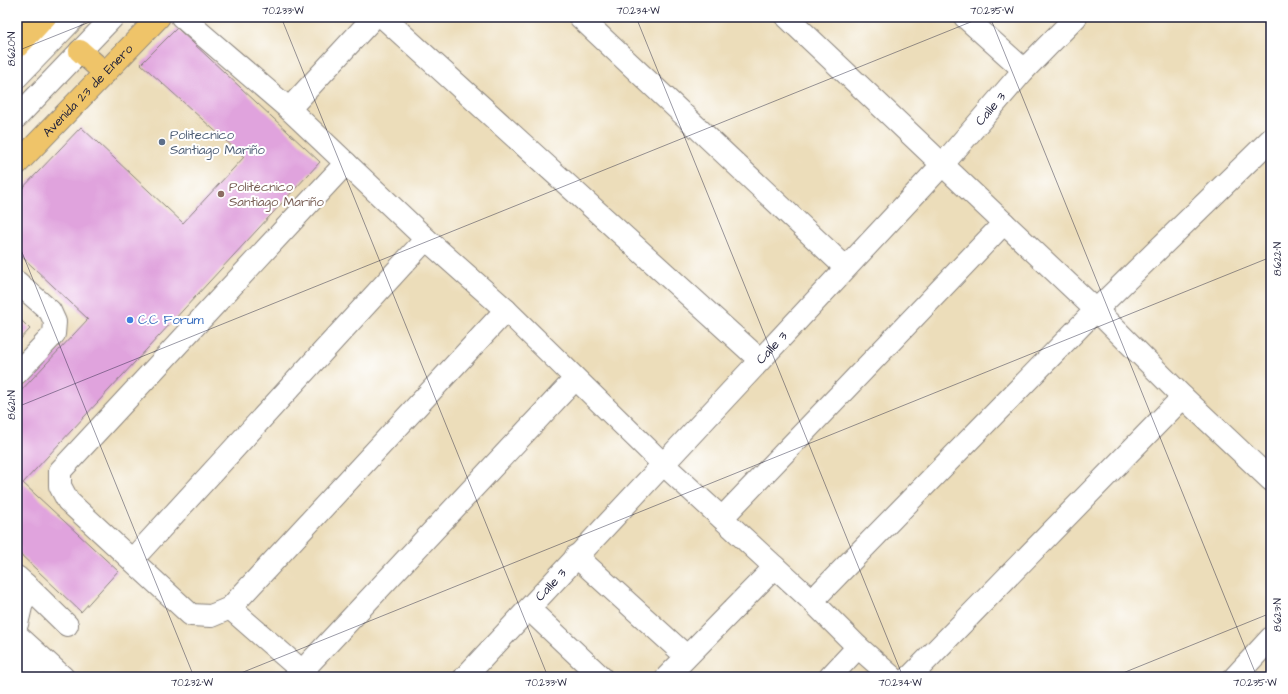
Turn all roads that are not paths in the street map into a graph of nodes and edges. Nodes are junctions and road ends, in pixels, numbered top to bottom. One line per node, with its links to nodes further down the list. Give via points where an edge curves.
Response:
1 (22, 17): 13 (main road)
2 (45, 17): 14 (main road)
3 (75, 17): 18 (street)
4 (113, 17): 15 (street)
5 (159, 17): 17 (main road, Avenida 23 de Enero)
6 (182, 17): 19 (street)
7 (374, 17): 19 (street)
8 (383, 17): 31 (street)
9 (580, 17): 27 (street)
10 (787, 17): 24 (street)
11 (965, 17): 16 (street)
12 (1076, 17): 16 (street, Calle 3)
13 (17, 22)
14 (17, 47)
15 (80, 51): 17 (main road); 20 (street)
16 (1024, 70): 24 (street, Calle 3)
17 (105, 73): 23 (main road, Avenida 23 de Enero)
18 (17, 77)
19 (289, 109): 22 (street)
20 (17, 117)
21 (1271, 139): 30 (street)
22 (346, 163): 26 (street); 39 (street, via 60,470 60,486 68,501)
23 (17, 164)
24 (943, 164): 25 (street); 27 (street, Calle 3)
25 (1004, 223): 30 (street); 37 (street)
26 (426, 239): 29 (street); 39 (street)
27 (845, 267): 31 (street, Calle 3)
28 (17, 282): 32 (street, via 50,311 55,322 54,334)
29 (506, 310): 33 (street); 43 (street)
30 (1096, 310): 34 (street); 42 (street)
31 (760, 360): 35 (street, Calle 3)
32 (17, 373)
33 (575, 378): 35 (street); 52 (street)
34 (1183, 397): 36 (street); 60 (street)
35 (663, 464): 37 (street); 38 (street, Calle 3)
36 (1270, 476)
37 (722, 518): 40 (street)
38 (576, 556): 44 (street, Calle 3); 50 (street)
39 (132, 560): 43 (street, via 191,615 211,616)
40 (774, 567): 42 (street); 50 (street)
41 (21, 581): 45 (street); 46 (street)
42 (812, 601): 49 (street)
43 (230, 608): 52 (street)
44 (529, 609): 55 (street, Calle 3); 56 (street)
45 (17, 624)
46 (68, 625)
47 (17, 635): 54 (street)
48 (1271, 638): 61 (street)
49 (858, 647): 58 (street); 59 (street)
50 (686, 656): 57 (street)
51 (17, 662): 53 (street)
52 (306, 674)
53 (33, 677)
54 (63, 677)
55 (465, 677)
56 (601, 677)
57 (667, 677)
58 (830, 677)
59 (892, 677)
60 (910, 677)
61 (1235, 677)

